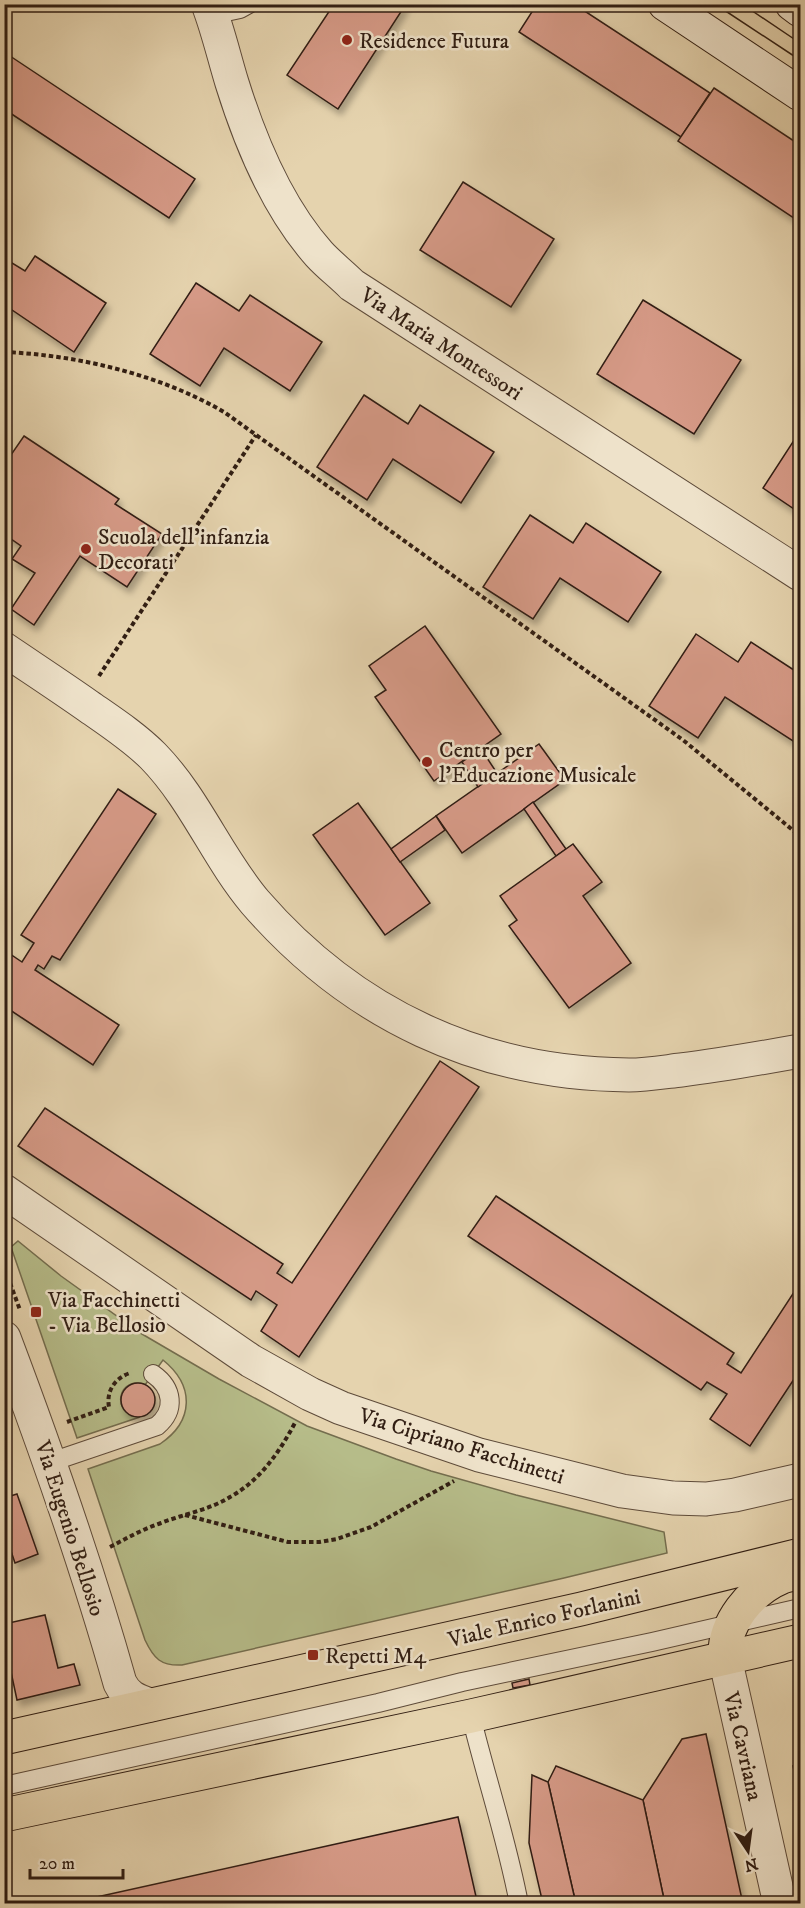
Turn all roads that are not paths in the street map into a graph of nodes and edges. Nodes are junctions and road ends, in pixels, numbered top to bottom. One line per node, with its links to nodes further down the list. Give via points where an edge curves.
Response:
1 (249, 4): 4 (lane, via 240,9)
2 (665, 4): 6 (street)
3 (792, 4): 5 (street)
4 (210, 10): 7 (street, Via Maria Montessori, via 253,141 296,224 319,254 352,285)
5 (801, 10)
6 (801, 94)
7 (801, 574)
8 (4, 649): 9 (street, via 123,730 152,755 172,777 255,902 313,959 374,1005 438,1039 516,1064 631,1075)
9 (801, 1051)
10 (4, 1191): 14 (street, Via Cipriano Facchinetti, via 251,1361 341,1408 468,1452 622,1491 706,1499)
11 (4, 1338): 13 (street, Via Eugenio Bellosio)
12 (153, 1374): 13 (lane, via 164,1383 170,1398 168,1414 157,1426)
13 (51, 1462): 21 (street, Via Eugenio Bellosio, via 120,1683 129,1696)
14 (801, 1480)
15 (801, 1555): 21 (main road, Viale Enrico Forlanini, via 581,1610)
16 (801, 1572): 18 (main road, via 766,1586 744,1606)
17 (801, 1608): 18 (lane, Viale Enrico Forlanini)
18 (733, 1624): 20 (main road, via 727,1636); 24 (lane, Viale Enrico Forlanini)
19 (801, 1641): 20 (main road)
20 (725, 1658): 22 (main road); 27 (street, Via Cavriana)
21 (150, 1705): 23 (main road, Viale Enrico Forlanini)
22 (471, 1716): 25 (main road); 26 (lane, via 512,1864)
23 (4, 1738)
24 (4, 1786)
25 (4, 1815)
26 (519, 1904)
27 (780, 1904)

